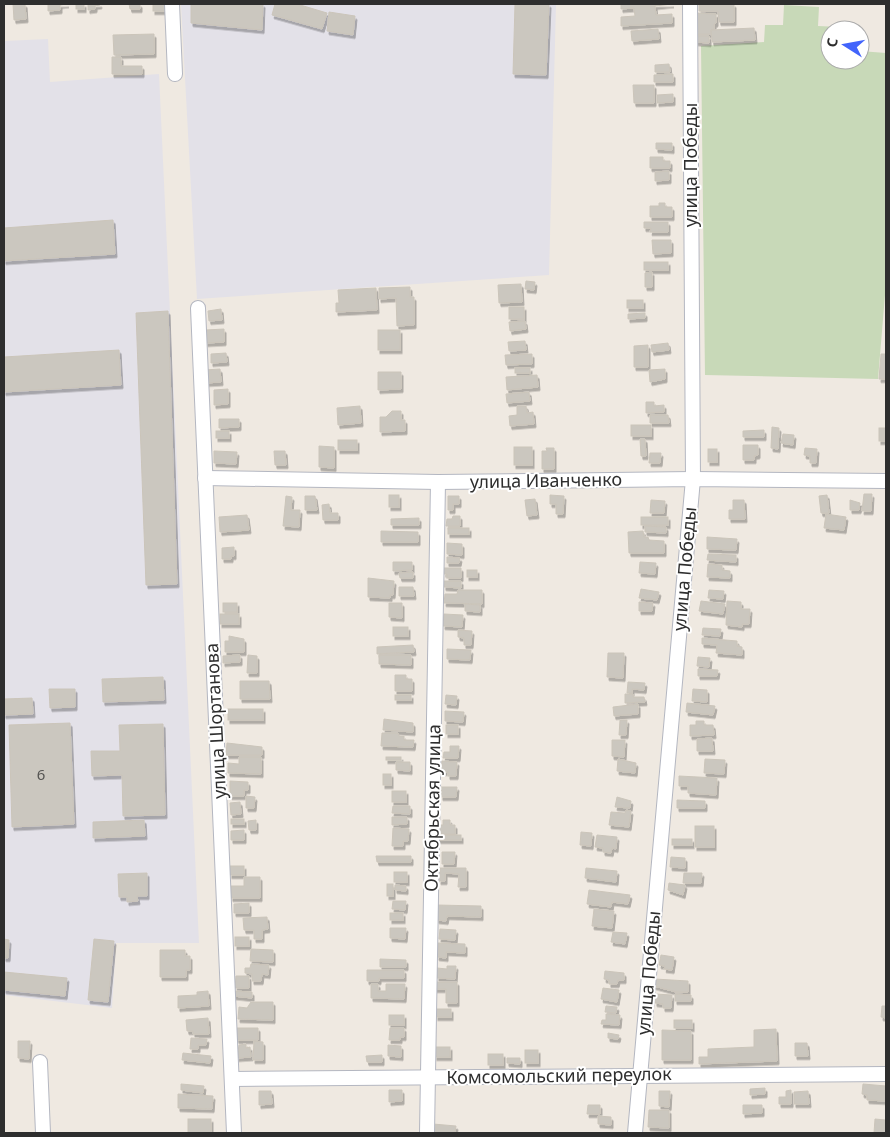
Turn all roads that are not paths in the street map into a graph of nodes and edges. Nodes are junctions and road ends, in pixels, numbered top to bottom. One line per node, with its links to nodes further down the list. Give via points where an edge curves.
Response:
1 (172, 4): 3 (street)
2 (690, 4): 6 (street, улица Победы)
3 (175, 74)
4 (198, 308): 5 (street, улица Шортанова)
5 (205, 478): 8 (street, улица Иванченко); 13 (street, улица Шортанова)
6 (693, 479): 7 (street, улица Иванченко); 8 (street, улица Иванченко); 11 (street, улица Победы)
7 (886, 481)
8 (438, 482): 12 (street, Октябрьская улица)
9 (40, 1062): 14 (street)
10 (886, 1074): 11 (street, Комсомольский переулок)
11 (639, 1075): 12 (street, Комсомольский переулок); 17 (street, улица Победы)
12 (429, 1077): 13 (street, Комсомольский переулок); 16 (street, Октябрьская улица)
13 (232, 1079): 15 (street, улица Шортанова)
14 (42, 1133)
15 (234, 1133)
16 (427, 1133)
17 (635, 1133)

